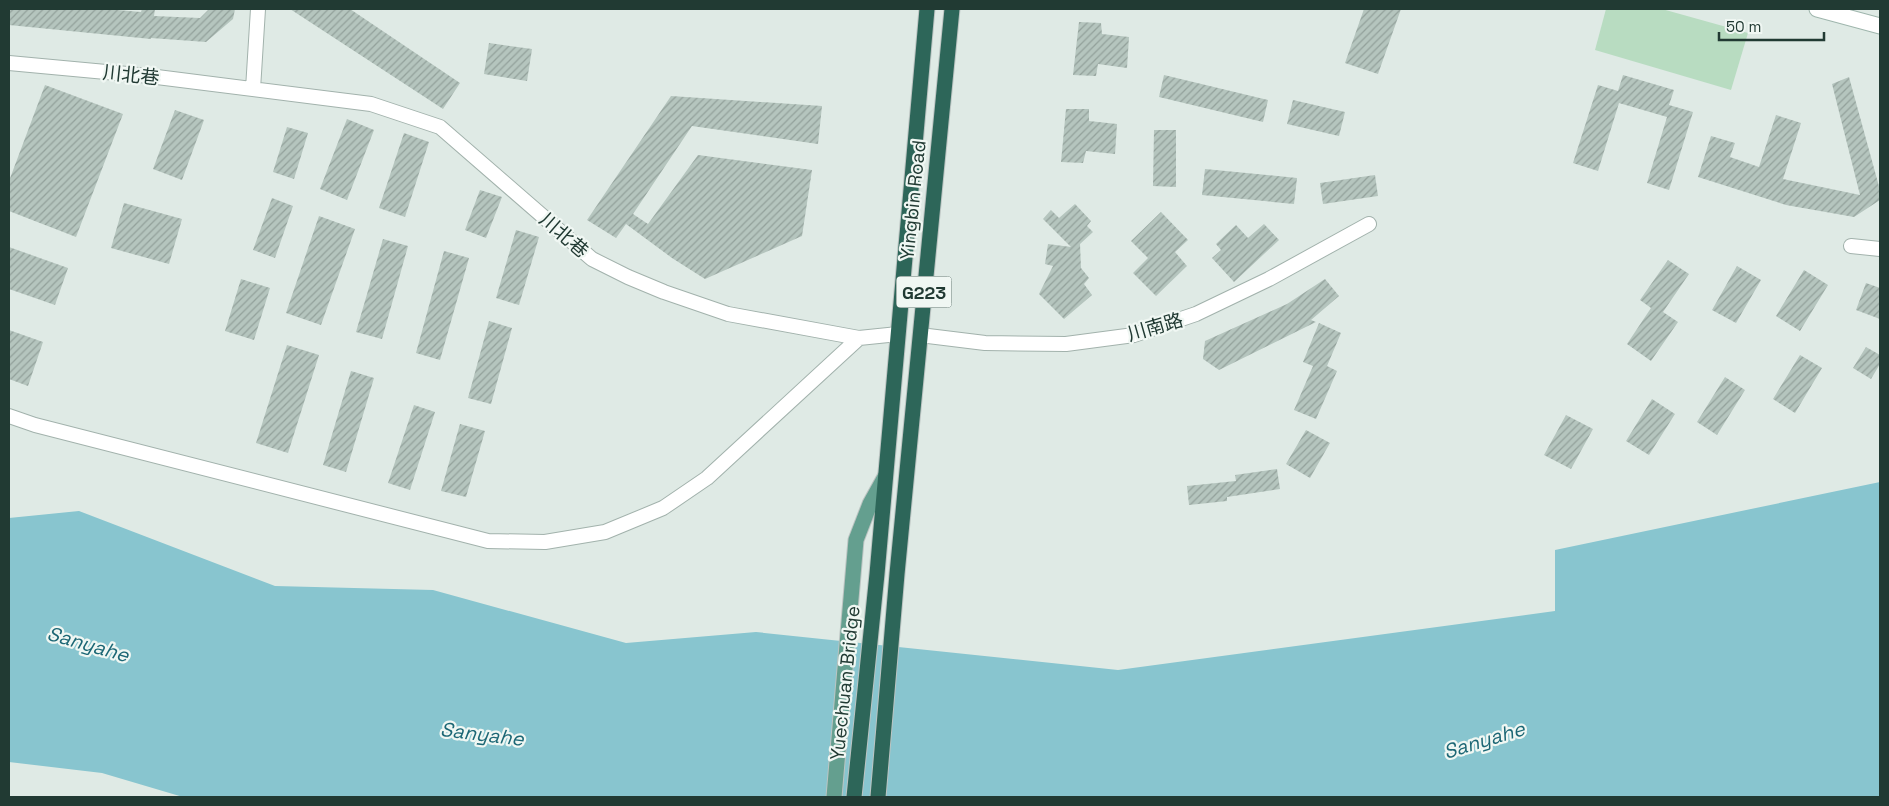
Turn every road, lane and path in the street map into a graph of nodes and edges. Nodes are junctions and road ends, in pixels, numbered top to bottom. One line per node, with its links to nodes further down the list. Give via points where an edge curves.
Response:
1 (258, 9): 7 (street)
2 (928, 9): 11 (highway, Yingbin Road / G223)
3 (952, 9): 12 (highway, Yingbin Road / G223)
4 (1817, 9): 5 (main road)
5 (1880, 26)
6 (9, 63): 7 (street, 川北巷)
7 (253, 89): 13 (street, 川北巷, via 371,104 440,127 592,259 664,292 728,314)
8 (1369, 224): 12 (street, 川南路, via 1269,279 1196,314 1134,335 1066,344 985,343)
9 (1851, 246): 10 (street)
10 (1880, 249)
11 (898, 334): 13 (street, 川北巷); 15 (highway, Yingbin Road / G223)
12 (920, 335): 19 (highway, Yingbin Road / G223)
13 (859, 338): 14 (street, via 707,478 663,508 605,532 545,542 488,541)
14 (9, 416)
15 (885, 477): 16 (highway, Yingbin Road / G223); 17 (main road, via 856,540)
16 (877, 574): 18 (highway, Yuechuan Bridge / G223)
17 (834, 797)
18 (854, 797)
19 (878, 797)

